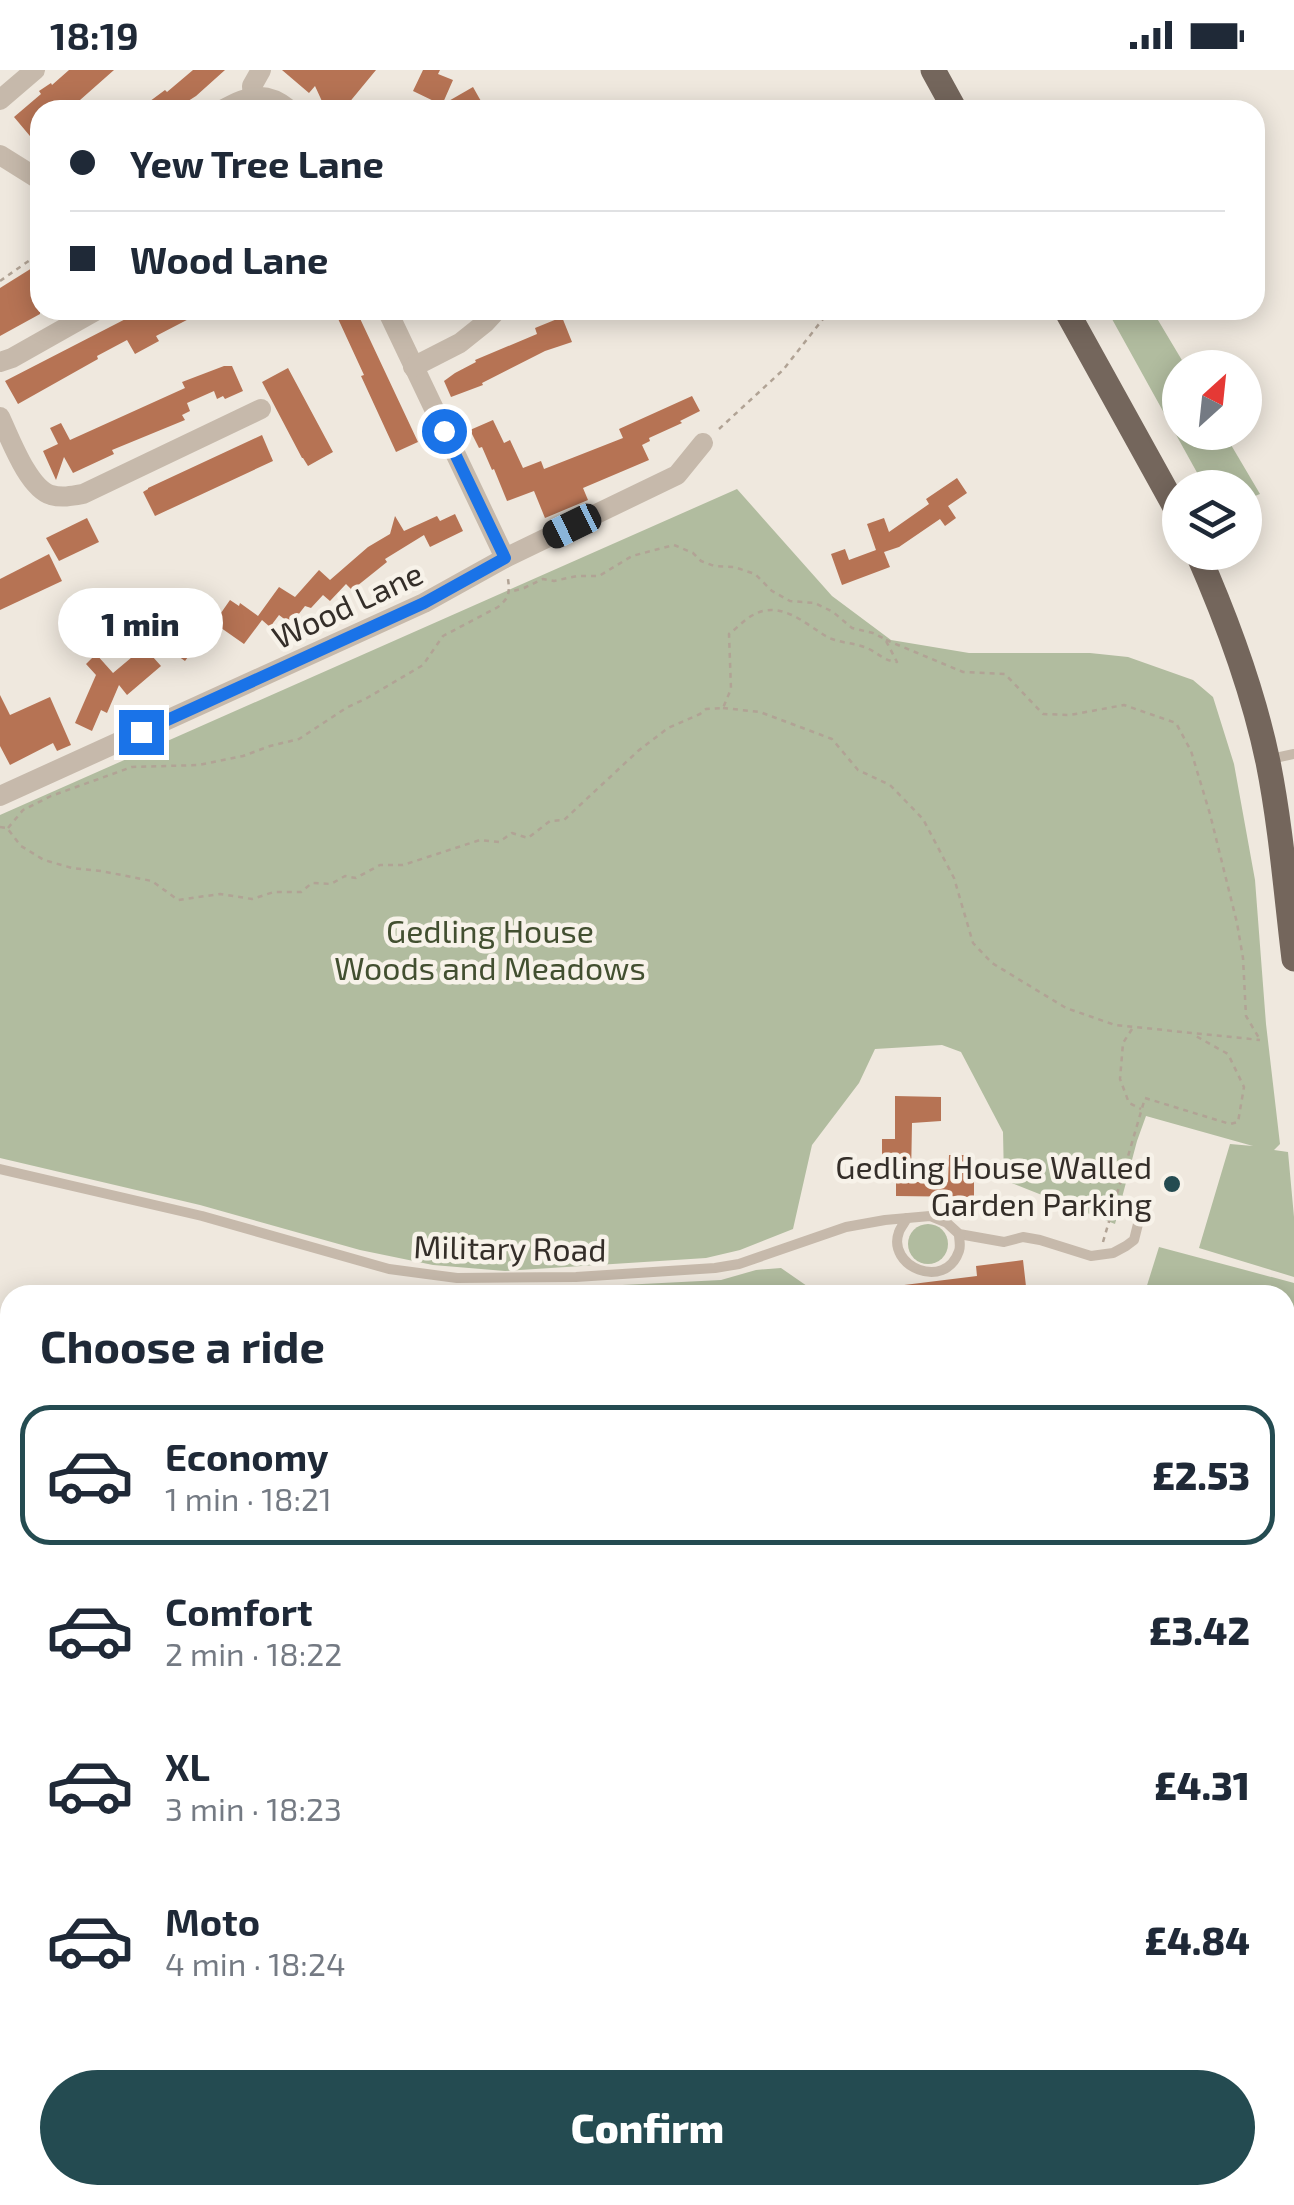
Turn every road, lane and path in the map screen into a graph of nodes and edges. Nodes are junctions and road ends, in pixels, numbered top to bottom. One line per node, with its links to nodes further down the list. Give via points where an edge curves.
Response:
1 (35, 70): 5 (street)
2 (261, 70): 4 (street)
3 (933, 70): 8 (main road)
4 (253, 96): 6 (street); 7 (street)
5 (0, 100)
6 (239, 100)
7 (274, 100)
8 (946, 100)
9 (0, 156): 10 (street)
10 (30, 174)
11 (30, 259): 12 (path)
12 (0, 281)
13 (78, 320): 18 (street)
14 (392, 320): 19 (street)
15 (488, 320): 19 (street, via 460,344)
16 (822, 320): 22 (path, via 783,370)
17 (1072, 320): 23 (main road)
18 (0, 362)
19 (414, 368): 24 (street)
20 (261, 408): 21 (street, via 209,420 67,497 40,489)
21 (0, 416)
22 (704, 443): 24 (street, Wood Lane, via 672,478)
23 (1162, 483)
24 (505, 558): 26 (path); 31 (street, Wood Lane, via 424,603)
25 (1206, 570): 30 (main road)
26 (510, 592): 27 (path, via 543,578 599,576 632,556 674,545 714,566 754,574 790,601 815,603 852,628); 33 (path, via 498,608 443,636 422,665 299,739 199,765 132,766 50,796)
27 (885, 639): 28 (path, via 897,662 825,636 782,610 756,613 729,634 731,689); 36 (path, via 963,672 1006,674 1042,714 1124,706 1176,722 1210,814 1237,923 1246,1016 1260,1040)
28 (723, 708): 33 (path, via 668,728 564,820 550,821 528,838 512,833 499,842 480,840 332,884 312,882 301,892 178,900 152,881 44,860); 35 (path, via 760,712 832,738 858,770 890,786 923,819 954,878 973,943 992,963 1066,1008)
29 (1294, 754): 30 (lane)
30 (1267, 760): 34 (main road)
31 (0, 796)
32 (0, 826): 33 (path)
33 (7, 828)
34 (1294, 959)
35 (1133, 1027): 36 (path); 37 (path, via 1123,1043 1120,1080 1129,1103)
36 (1188, 1033): 37 (path, via 1228,1054 1244,1087 1238,1122 1145,1098)
37 (1142, 1110): 42 (path, via 1102,1245)
38 (0, 1169): 39 (lane, Military Road, via 390,1269 457,1278 715,1268 846,1227)
39 (908, 1218): 41 (lane, Military Road, via 930,1216); 41 (lane, via 897,1244 920,1272 948,1266)
40 (1138, 1224): 42 (lane, via 1134,1240)
41 (960, 1234): 42 (lane, Military Road, via 1040,1240 1090,1256)
42 (1113, 1253)

